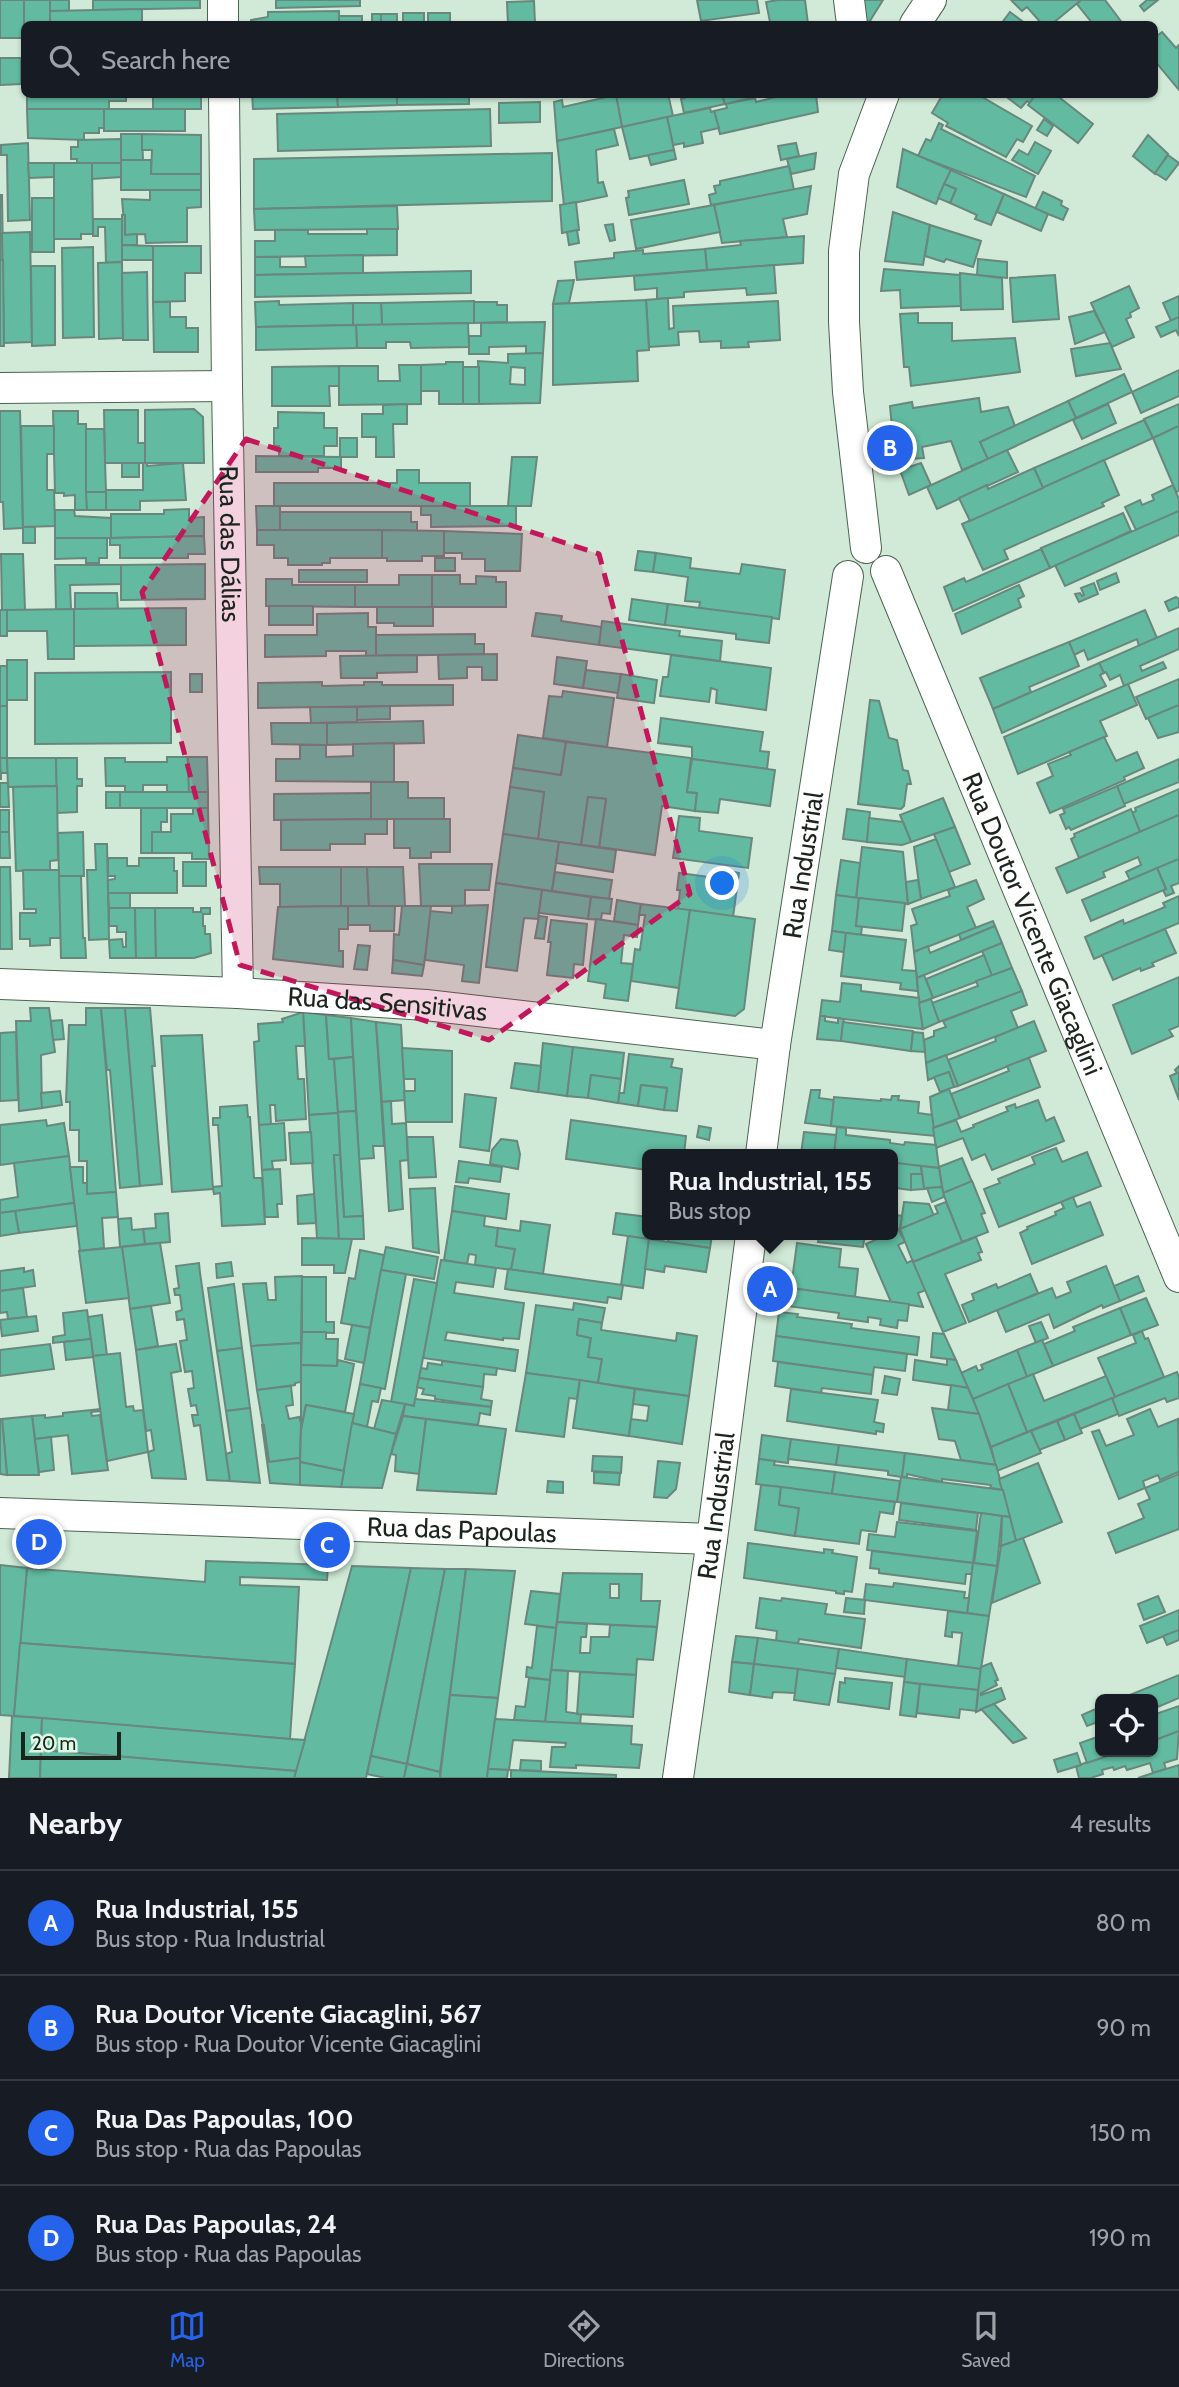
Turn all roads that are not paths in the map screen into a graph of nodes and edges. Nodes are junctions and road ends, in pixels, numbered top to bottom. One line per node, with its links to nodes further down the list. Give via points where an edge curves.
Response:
1 (223, 0): 4 (street)
2 (849, 0): 5 (street)
3 (931, 0): 6 (street)
4 (223, 21)
5 (852, 21)
6 (917, 21)
7 (224, 98): 9 (street, Rua das Dálias)
8 (882, 98): 11 (street, via 854,174 844,251 848,392)
9 (227, 386): 10 (street); 15 (street, Rua das Dálias)
10 (0, 388)
11 (866, 548): 12 (street, via 882,555); 13 (street, via 850,558)
12 (886, 571): 13 (street, via 884,579 870,587 859,586); 19 (street, Rua Doutor Vicente Giacaglini)
13 (848, 576): 16 (street, Rua Industrial)
14 (0, 984): 15 (street, Rua das Sensitivas)
15 (238, 992): 16 (street, Rua das Sensitivas, via 426,1005)
16 (775, 1045): 17 (street, Rua Industrial)
17 (762, 1149)
18 (750, 1240): 21 (street, Rua Industrial)
19 (1179, 1277)
20 (0, 1513): 21 (street, Rua das Papoulas)
21 (712, 1539): 22 (street, Rua Industrial)
22 (678, 1778)

